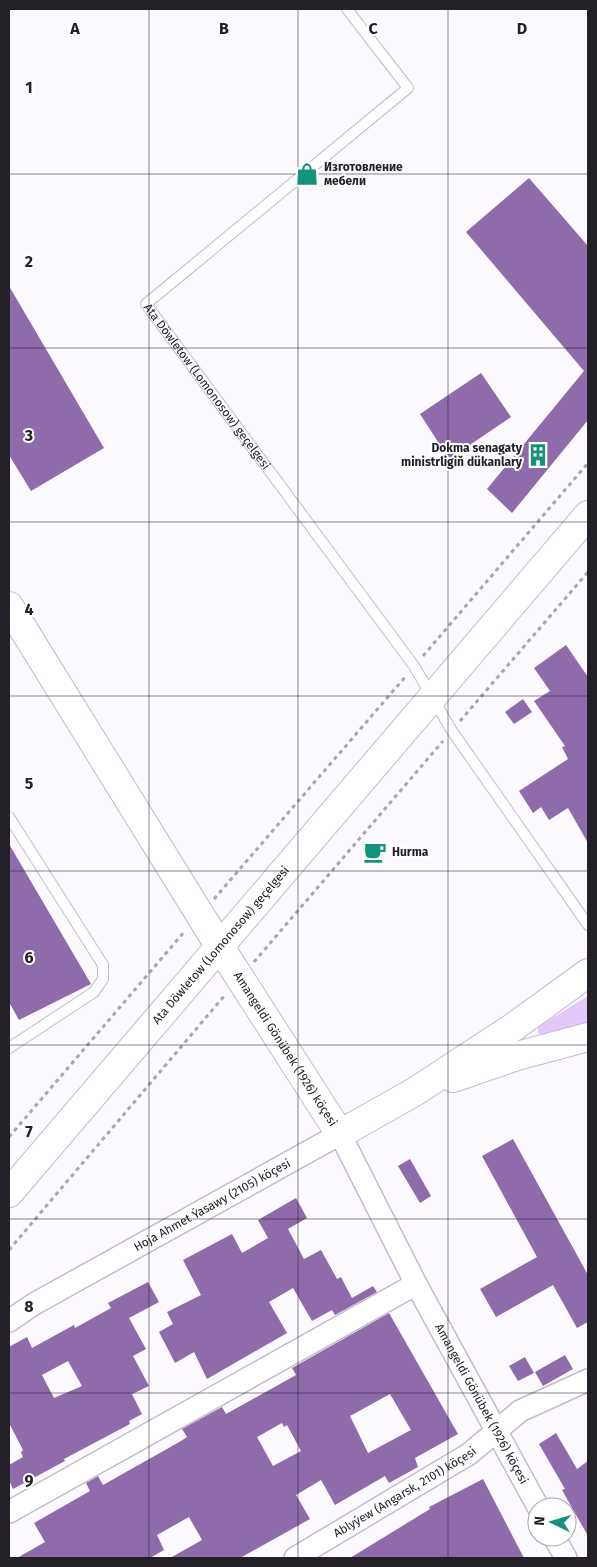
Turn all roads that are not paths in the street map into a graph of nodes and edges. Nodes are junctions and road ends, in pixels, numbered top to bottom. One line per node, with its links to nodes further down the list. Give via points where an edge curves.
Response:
1 (347, 9): 4 (lane, Ata Döwletow (Lomonosow) geçelgesi, via 408,88 146,304 414,666)
2 (588, 515): 4 (street, Ata Döwletow (Lomonosow) geçelgesi)
3 (9, 606): 7 (street, Amangeldi Gönübek (1926) köçesi)
4 (432, 698): 6 (lane); 7 (street, Ata Döwletow (Lomonosow) geçelgesi)
5 (9, 817): 10 (lane, via 103,966 103,979 94,992)
6 (588, 925)
7 (220, 947): 12 (street, Amangeldi Gönübek (1926) köçesi); 13 (street, Ata Döwletow (Lomonosow) geçelgesi)
8 (588, 973): 11 (street, Hoja Ahmet Ýasawy (2105) köçesi)
9 (588, 1038): 11 (street, Hoja Ahmet Ýasawy (2105) köçesi, via 517,1056)
10 (9, 1048)
11 (416, 1091): 12 (street, Hoja Ahmet Ýasawy (2105) köçesi)
12 (340, 1134): 14 (street, Amangeldi Gönübek (1926) köçesi); 15 (street, Hoja Ahmet Ýasawy (2105) köçesi, via 34,1304)
13 (9, 1193)
14 (416, 1284): 17 (street, Amangeldi Gönübek (1926) köçesi); 19 (street)
15 (9, 1321)
16 (588, 1380): 17 (street, Ablyýew (Angarsk, 2101) köçesi, via 520,1411)
17 (497, 1432): 18 (street, Amangeldi Gönübek (1926) köçesi); 21 (street, Ablyýew (Angarsk, 2101) köçesi, via 469,1454)
18 (533, 1497)
19 (9, 1512)
20 (560, 1547): 22 (street)
21 (295, 1558)
22 (566, 1558)

